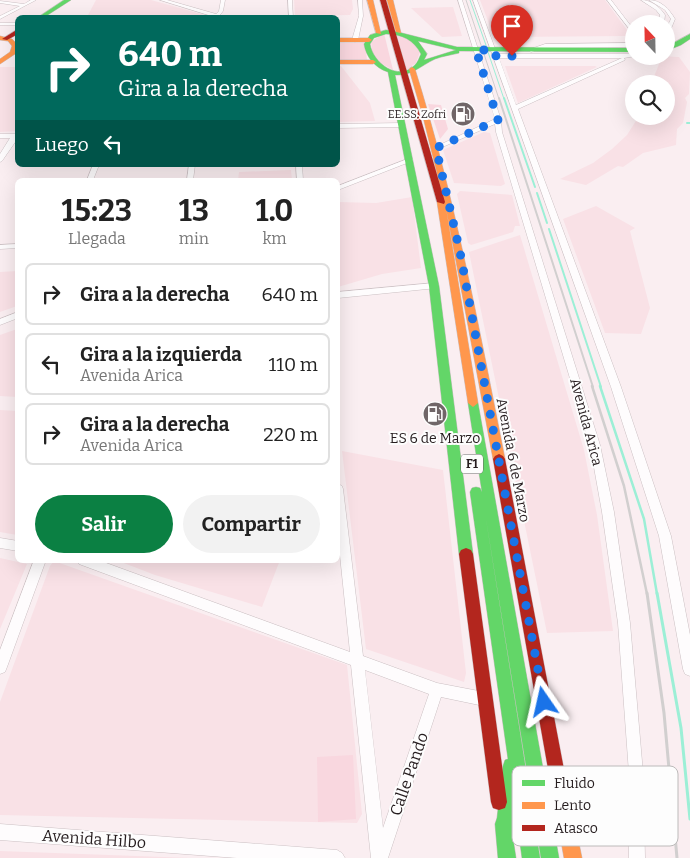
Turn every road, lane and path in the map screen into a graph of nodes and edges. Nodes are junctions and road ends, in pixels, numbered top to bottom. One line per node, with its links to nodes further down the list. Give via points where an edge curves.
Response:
1 (34, 0): 15 (street)
2 (68, 0): 16 (main road)
3 (162, 0): 17 (street)
4 (223, 0): 17 (street, via 221,12)
5 (290, 0): 18 (street)
6 (370, 0): 25 (main road, Avenida 6 de Marzo / F1); 29 (street, via 361,16)
7 (383, 0): 25 (main road, Avenida 6 de Marzo / F1)
8 (390, 0): 25 (main road, Avenida 6 de Marzo)
9 (460, 0): 34 (street, Avenida Arica)
10 (475, 0): 37 (street)
11 (609, 0): 22 (street)
12 (643, 0): 19 (street)
13 (651, 0): 20 (street, via 667,9)
14 (0, 2): 15 (street)
15 (24, 5): 21 (street)
16 (44, 15)
17 (217, 15)
18 (291, 15)
19 (662, 15)
20 (670, 15)
21 (2, 16)
22 (625, 22)
23 (0, 24): 24 (street)
24 (15, 24)
25 (389, 32): 27 (main road); 30 (main road); 44 (main road, Avenida 6 de Marzo / F1)
26 (690, 36): 32 (main road)
27 (412, 38): 34 (main road, via 443,47); 44 (main road, F1, via 423,50 423,59)
28 (340, 40): 29 (main road)
29 (355, 40): 30 (main road)
30 (369, 40): 41 (main road, via 366,49)
31 (625, 45): 36 (street, via 545,46)
32 (675, 46)
33 (15, 48): 42 (main road)
34 (476, 50): 37 (main road); 44 (main road, via 448,54); 46 (street, Avenida Arica)
35 (625, 50): 36 (main road)
36 (529, 52): 37 (main road); 38 (street)
37 (495, 53): 45 (street)
38 (625, 56)
39 (625, 59): 45 (street)
40 (340, 62): 41 (main road)
41 (373, 62): 44 (main road)
42 (0, 63): 43 (main road)
43 (15, 63)
44 (405, 70): 47 (main road, Avenida 6 de Marzo); 52 (main road, Avenida 6 de Marzo); 56 (main road, Avenida 6 de Marzo / F1); 74 (main road, Avenida 6 de Marzo / F1, via 432,202)
45 (515, 108): 71 (street, via 616,387 665,536)
46 (498, 120): 52 (street); 78 (street, Avenida Arica, via 595,446 608,512 624,632)
47 (402, 125): 48 (street); 54 (main road, Avenida 6 de Marzo)
48 (340, 126)
49 (0, 136): 50 (street)
50 (15, 136)
51 (15, 138): 53 (street)
52 (436, 148): 55 (main road, Avenida 6 de Marzo)
53 (0, 160)
54 (410, 160): 57 (street); 60 (main road, Avenida 6 de Marzo)
55 (442, 167): 56 (main road); 77 (main road, Avenida 6 de Marzo)
56 (436, 181): 76 (main road, Avenida 6 de Marzo / F1)
57 (340, 187)
58 (15, 246): 59 (street)
59 (0, 247)
60 (434, 286): 61 (street); 73 (main road, Avenida 6 de Marzo)
61 (340, 296)
62 (15, 316): 63 (street)
63 (0, 322)
64 (340, 507): 69 (street)
65 (0, 543): 66 (street)
66 (15, 546)
67 (39, 563): 70 (street)
68 (91, 563): 69 (street)
69 (357, 659): 72 (street); 82 (street)
70 (0, 667)
71 (690, 669)
72 (437, 690): 73 (street); 82 (street, Calle Pando)
73 (484, 699): 80 (main road, Avenida 6 de Marzo)
74 (513, 743): 75 (main road, Avenida 6 de Marzo / F1); 80 (main road)
75 (517, 766)
76 (534, 766)
77 (556, 766)
78 (635, 766)
79 (0, 832): 81 (street, Avenida Hilbo)
80 (504, 832): 83 (main road, Avenida 6 de Marzo)
81 (337, 858)
82 (380, 858)
83 (507, 858)

